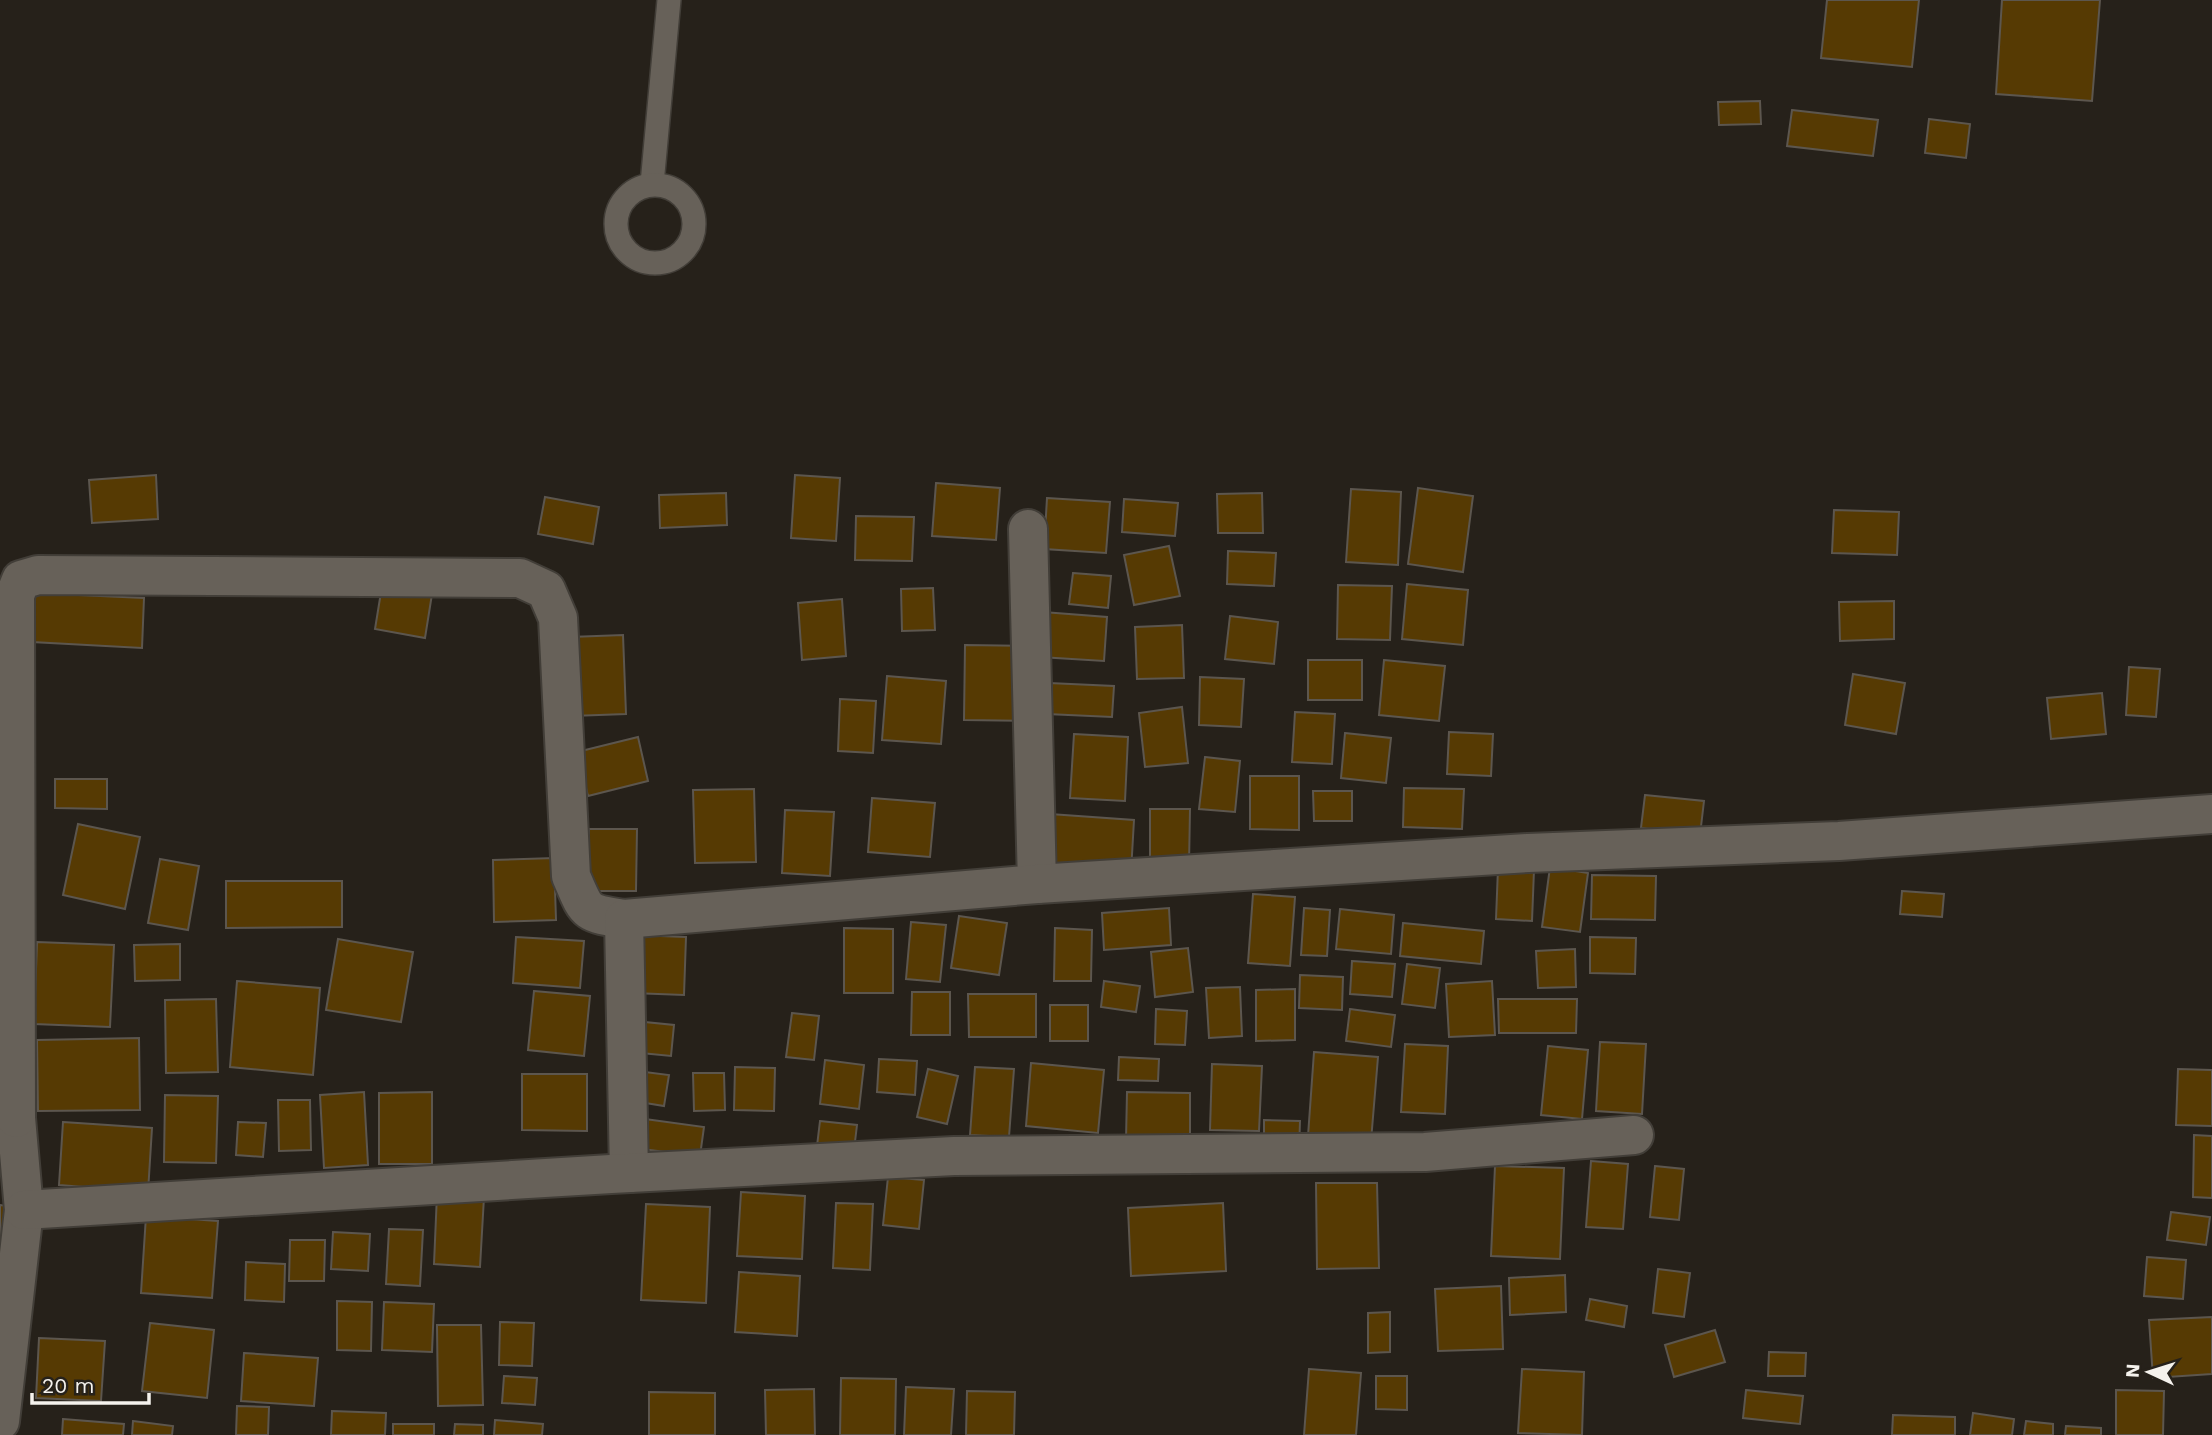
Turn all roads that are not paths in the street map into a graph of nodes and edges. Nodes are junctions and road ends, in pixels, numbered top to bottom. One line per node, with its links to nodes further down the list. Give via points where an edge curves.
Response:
1 (669, 0): 2 (lane)
2 (652, 184)
3 (1028, 529): 5 (street)
4 (2212, 814): 5 (street, via 1839,841 1528,853)
5 (1037, 884): 6 (street)
6 (624, 919): 7 (street, via 593,915 571,876 558,618 546,590 520,578 38,575 21,580 15,595); 9 (street)
7 (8, 1117): 10 (street)
8 (1634, 1135): 9 (street, via 1424,1152 954,1156)
9 (629, 1173): 10 (street)
10 (24, 1210): 11 (street)
11 (0, 1408): 12 (street)
12 (0, 1421)

